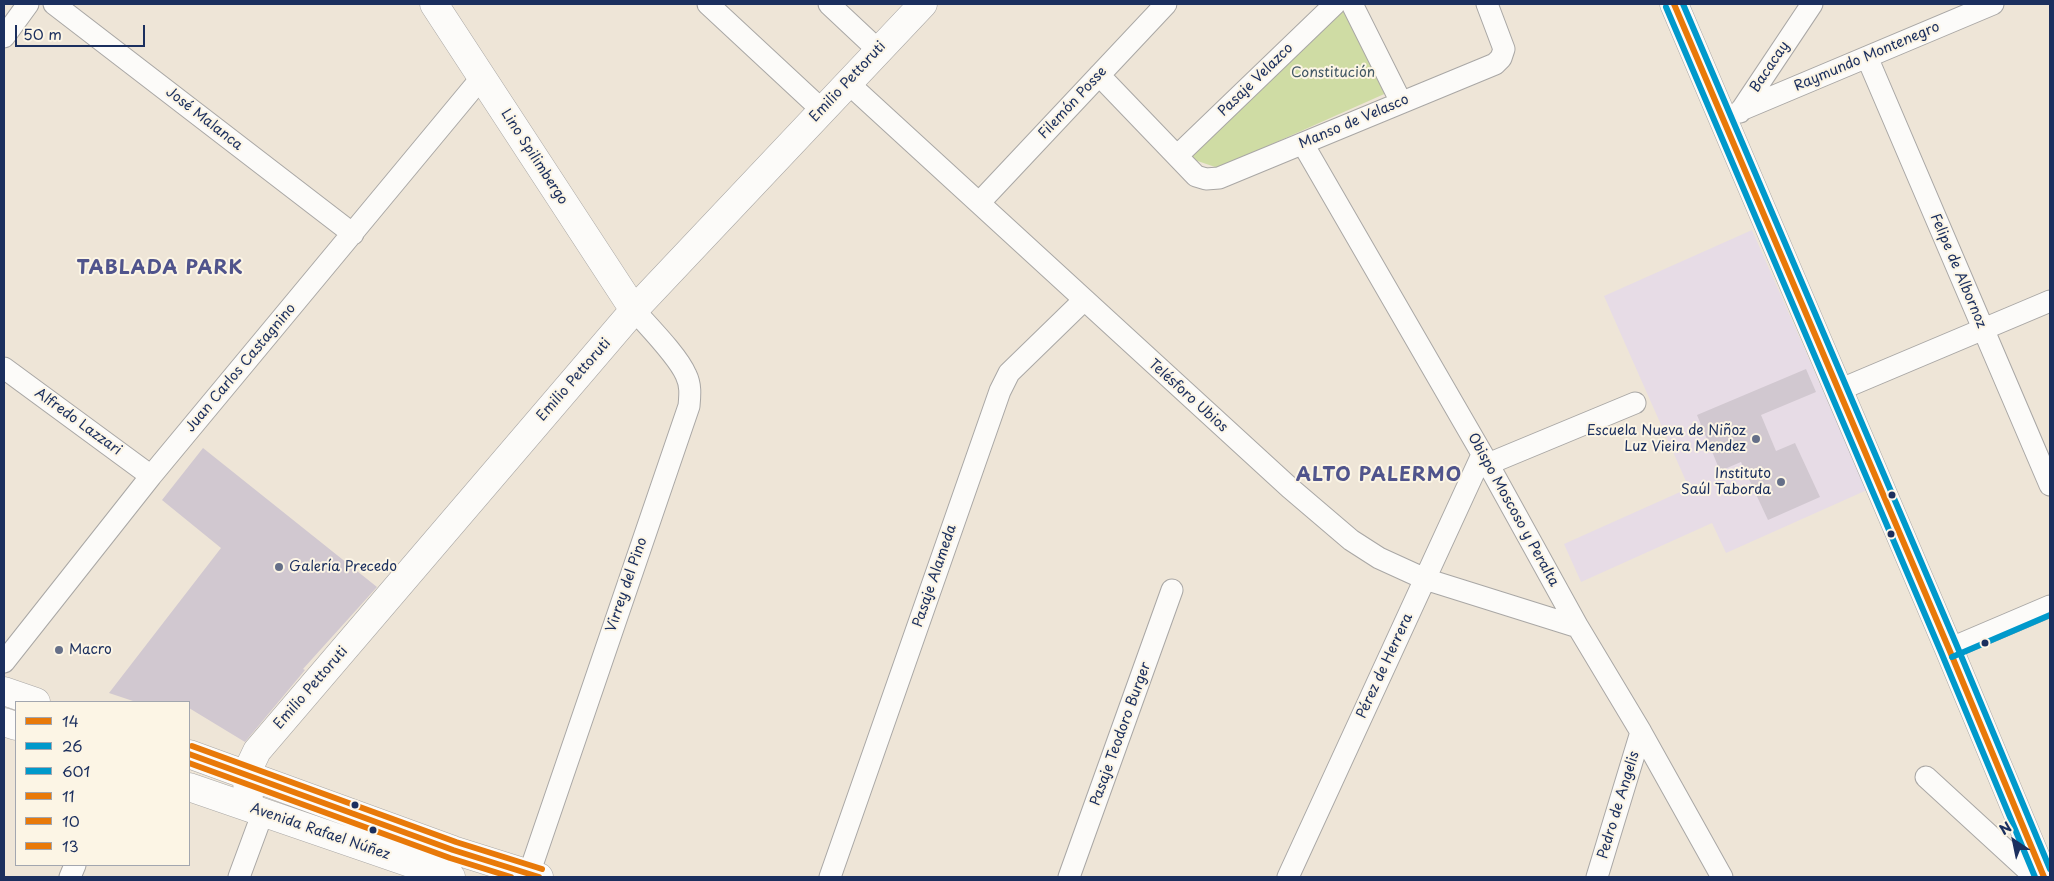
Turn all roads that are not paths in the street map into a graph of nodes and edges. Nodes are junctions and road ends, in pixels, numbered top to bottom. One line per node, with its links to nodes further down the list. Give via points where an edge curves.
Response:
1 (28, 4): 14 (street)
2 (54, 4): 26 (street, José Malanca)
3 (434, 4): 18 (main road, Lino Spilimbergo)
4 (708, 4): 21 (street)
5 (829, 4): 15 (street)
6 (923, 4): 15 (main road, Emilio Pettoruti)
7 (1166, 4): 17 (street, Filemón Posse)
8 (1335, 4): 24 (street, Pasaje Velazco)
9 (1352, 4): 20 (street)
10 (1487, 4): 20 (street, Manso de Velasco, via 1504,49 1501,58 1495,64)
11 (1674, 4): 22 (main road)
12 (1812, 4): 22 (street, Bacacay)
13 (1993, 4): 16 (street, Raymundo Montenegro)
14 (4, 37)
15 (878, 50): 19 (main road, Emilio Pettoruti)
16 (1867, 57): 22 (street, Raymundo Montenegro); 30 (street, Felipe de Albornoz)
17 (1099, 75): 24 (street); 25 (street, Filemón Posse)
18 (482, 78): 26 (street, Juan Carlos Castagnino); 29 (main road, Lino Spilimbergo)
19 (848, 83): 21 (main road, Emilio Pettoruti); 25 (street, Telésforo Ubios)
20 (1401, 102): 23 (street, Manso de Velasco)
21 (822, 110): 29 (main road, Emilio Pettoruti)
22 (1734, 120): 32 (main road)
23 (1302, 144): 24 (street, Manso de Velasco, via 1219,178 1196,176); 34 (street, Obispo Moscoso y Peralta)
24 (1176, 156)
25 (979, 203): 27 (street, Telésforo Ubios)
26 (354, 234): 35 (street, Juan Carlos Castagnino)
27 (1083, 301): 37 (street, Telésforo Ubios, via 1323,518 1379,558); 56 (street, Pasaje Alameda, via 1014,367 1000,390)
28 (2050, 302): 30 (street)
29 (634, 310): 47 (main road, Emilio Pettoruti, via 256,751); 53 (street, Virrey del Pino, via 686,375 690,390 689,406)
30 (1983, 330): 32 (street); 36 (street, Felipe de Albornoz)
31 (4, 368): 35 (street, Alfredo Lazzari)
32 (1838, 390): 41 (main road)
33 (1635, 403): 34 (street)
34 (1485, 460): 37 (street, Pérez de Herrera); 40 (street, Obispo Moscoso y Peralta)
35 (152, 476): 42 (street, Juan Carlos Castagnino)
36 (2050, 485)
37 (1425, 579): 40 (street, Telésforo Ubios); 58 (street, Pérez de Herrera)
38 (1172, 590): 57 (street, Pasaje Teodoro Burger)
39 (2050, 606): 41 (street)
40 (1578, 627): 45 (street, Obispo Moscoso y Peralta)
41 (1949, 649): 62 (main road)
42 (4, 662)
43 (4, 691): 44 (main road)
44 (33, 701)
45 (1641, 732): 59 (street, Pedro de Angelis); 60 (street, Obispo Moscoso y Peralta)
46 (190, 754): 47 (main road, Avenida Rafael Núñez)
47 (246, 774): 50 (main road); 51 (main road, Avenida Rafael Núñez)
48 (1926, 777): 61 (street)
49 (190, 786): 50 (main road, Avenida Rafael Núñez)
50 (256, 810): 52 (main road, Avenida Rafael Núñez); 54 (street)
51 (453, 850): 52 (street, via 431,859); 53 (main road, Avenida Rafael Núñez)
52 (420, 872): 55 (main road, Avenida Rafael Núñez)
53 (534, 875)
54 (239, 877)
55 (451, 877)
56 (830, 877)
57 (1069, 877)
58 (1288, 877)
59 (1597, 877)
60 (1722, 877)
61 (2035, 877)
62 (2044, 877)

